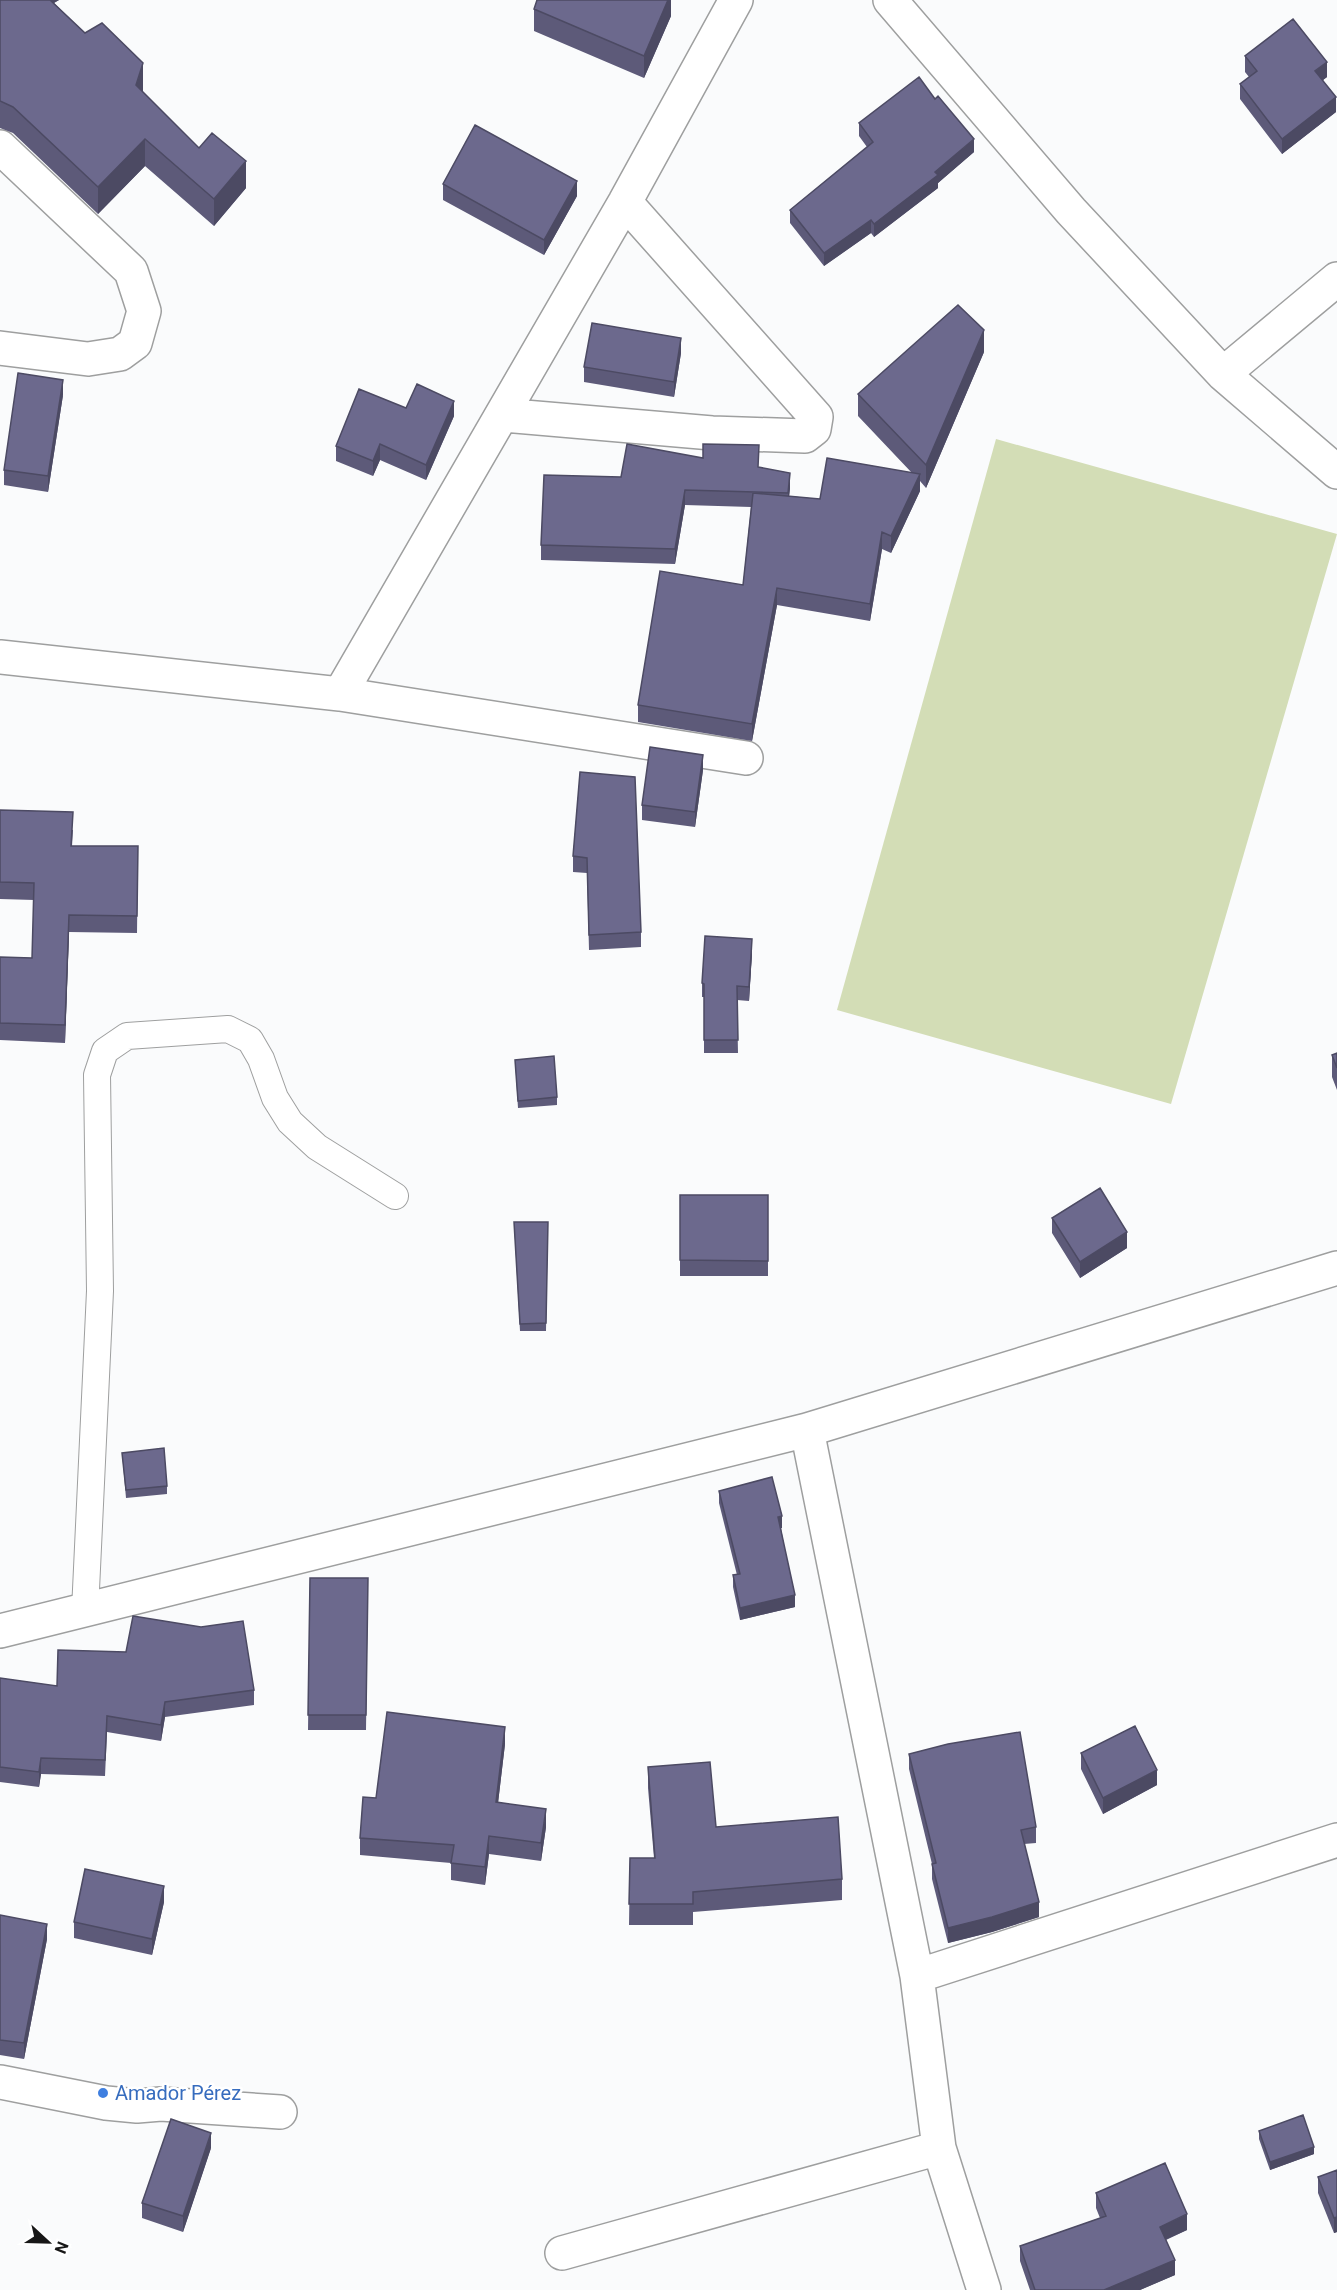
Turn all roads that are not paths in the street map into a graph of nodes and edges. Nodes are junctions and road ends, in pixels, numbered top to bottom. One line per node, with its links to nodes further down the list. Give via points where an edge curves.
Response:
1 (735, 0): 4 (street)
2 (890, 0): 7 (street, via 1071,211)
3 (0, 147): 6 (street, via 131,271 144,311 135,343 120,354 88,359)
4 (626, 202): 8 (street); 8 (street, via 816,417 814,429 805,436 712,433)
5 (1337, 279): 7 (street)
6 (0, 348)
7 (1223, 374): 9 (street)
8 (502, 415): 11 (street)
9 (1337, 472)
10 (0, 657): 11 (street)
11 (340, 694): 12 (street)
12 (746, 758)
13 (395, 1196): 16 (lane, via 317,1147 290,1122 249,1040 228,1029 127,1036 105,1051 97,1075 100,1291)
14 (1337, 1268): 15 (street)
15 (807, 1430): 16 (street); 19 (street)
16 (85, 1611): 17 (street)
17 (0, 1631)
18 (1337, 1840): 19 (street)
19 (917, 1977): 22 (street)
20 (0, 2082): 21 (street, via 106,2103)
21 (280, 2112)
22 (939, 2148): 23 (street); 24 (street)
23 (562, 2253)
24 (984, 2290)

